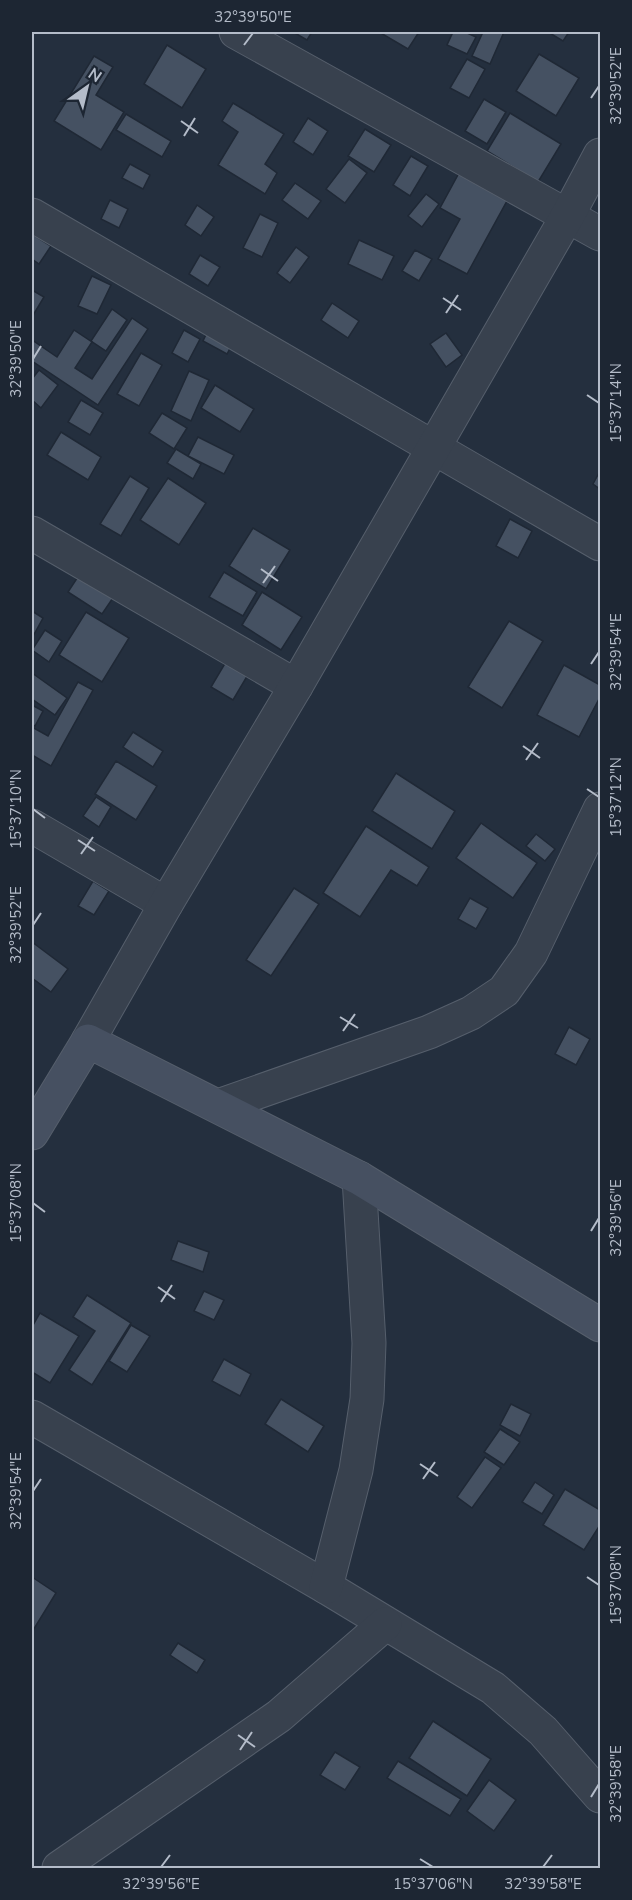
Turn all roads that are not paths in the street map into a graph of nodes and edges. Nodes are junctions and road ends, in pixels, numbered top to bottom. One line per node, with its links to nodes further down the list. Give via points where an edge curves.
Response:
1 (236, 32): 4 (street)
2 (600, 155): 4 (street)
3 (32, 215): 6 (street)
4 (568, 215): 5 (street); 6 (street)
5 (600, 234)
6 (433, 447): 8 (street); 9 (street)
7 (32, 534): 9 (street)
8 (600, 544)
9 (296, 686): 13 (street)
10 (600, 809): 12 (street)
11 (32, 826): 13 (street)
12 (589, 860): 15 (street, via 504,991 471,1013 429,1032)
13 (166, 904): 14 (street)
14 (88, 1041): 15 (street); 16 (street)
15 (218, 1106): 17 (street)
16 (32, 1132)
17 (359, 1178): 18 (street); 20 (street, via 369,1343 367,1399 356,1470)
18 (600, 1325)
19 (32, 1417): 20 (street)
20 (326, 1587): 21 (street)
21 (385, 1624): 22 (street, via 493,1688 543,1731); 23 (street, via 279,1716)
22 (600, 1796)
23 (59, 1869)

